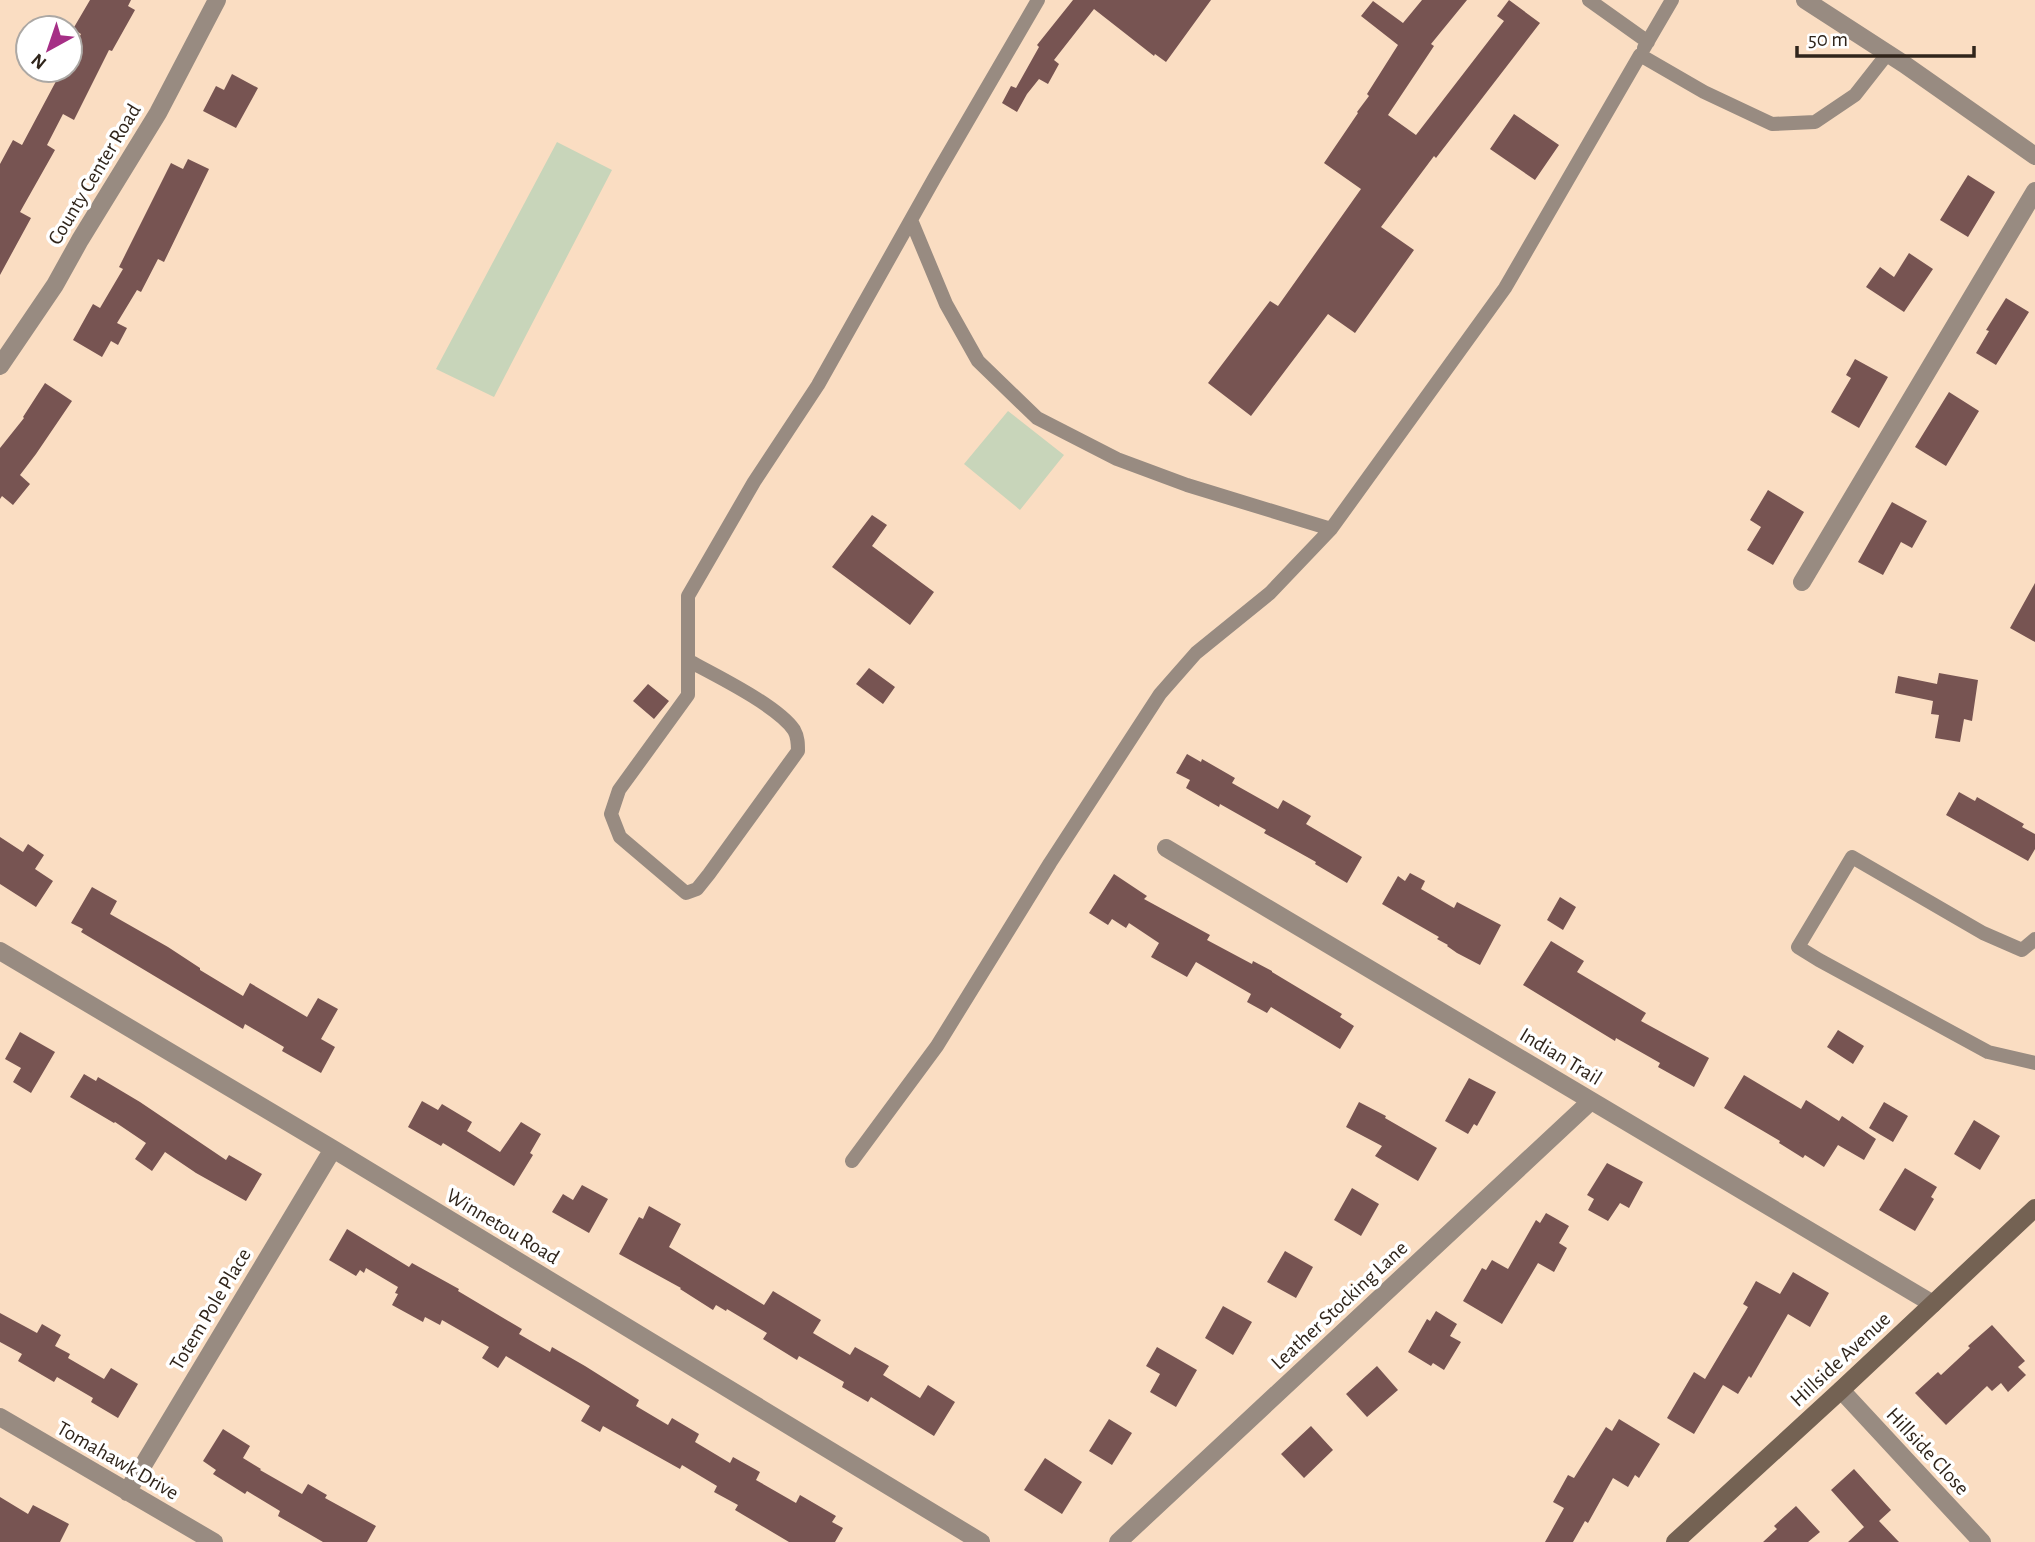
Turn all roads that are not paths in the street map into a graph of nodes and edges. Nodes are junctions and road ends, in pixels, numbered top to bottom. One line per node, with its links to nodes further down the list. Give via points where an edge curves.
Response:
1 (217, 0): 12 (street, County Center Road, via 158,113 55,285)
2 (1038, 0): 11 (lane)
3 (1589, 0): 6 (lane)
4 (1672, 0): 6 (lane)
5 (1805, 0): 7 (street)
6 (1648, 42): 8 (lane)
7 (1888, 53): 8 (lane, via 1855,95 1815,122 1772,124 1703,92); 9 (street)
8 (1640, 55): 13 (lane, via 1505,288)
9 (2035, 156)
10 (2035, 191): 14 (street)
11 (911, 220): 13 (lane, via 946,304 978,361 1037,418 1117,459); 15 (lane, via 818,385 754,482 688,596)
12 (0, 366)
13 (1331, 529): 22 (lane, via 1270,593 1196,653 1160,694 937,1046)
14 (1802, 582)
15 (688, 661): 15 (lane, via 688,695 619,790 611,814 620,837 686,893 697,889 709,874 797,751 798,740 771,709)
16 (1166, 848): 20 (street, Indian Trail)
17 (2035, 939): 19 (lane, via 2022,950 2012,946 1852,857 1798,947 1988,1052)
18 (0, 951): 21 (street, Winnetou Road)
19 (2035, 1063)
20 (1591, 1101): 24 (street, Indian Trail); 30 (street, Leather Stocking Lane)
21 (332, 1149): 27 (street, Totem Pole Place); 29 (street, Winnetou Road)
22 (852, 1161)
23 (2035, 1208): 24 (main road, Hillside Avenue)
24 (1933, 1304): 25 (main road, Hillside Avenue)
25 (1841, 1390): 31 (main road, Hillside Avenue); 32 (street, Hillside Close)
26 (0, 1417): 27 (street, Tomahawk Drive)
27 (127, 1492): 28 (street, Tomahawk Drive)
28 (214, 1542)
29 (981, 1542)
30 (1118, 1542)
31 (1675, 1542)
32 (1982, 1542)

